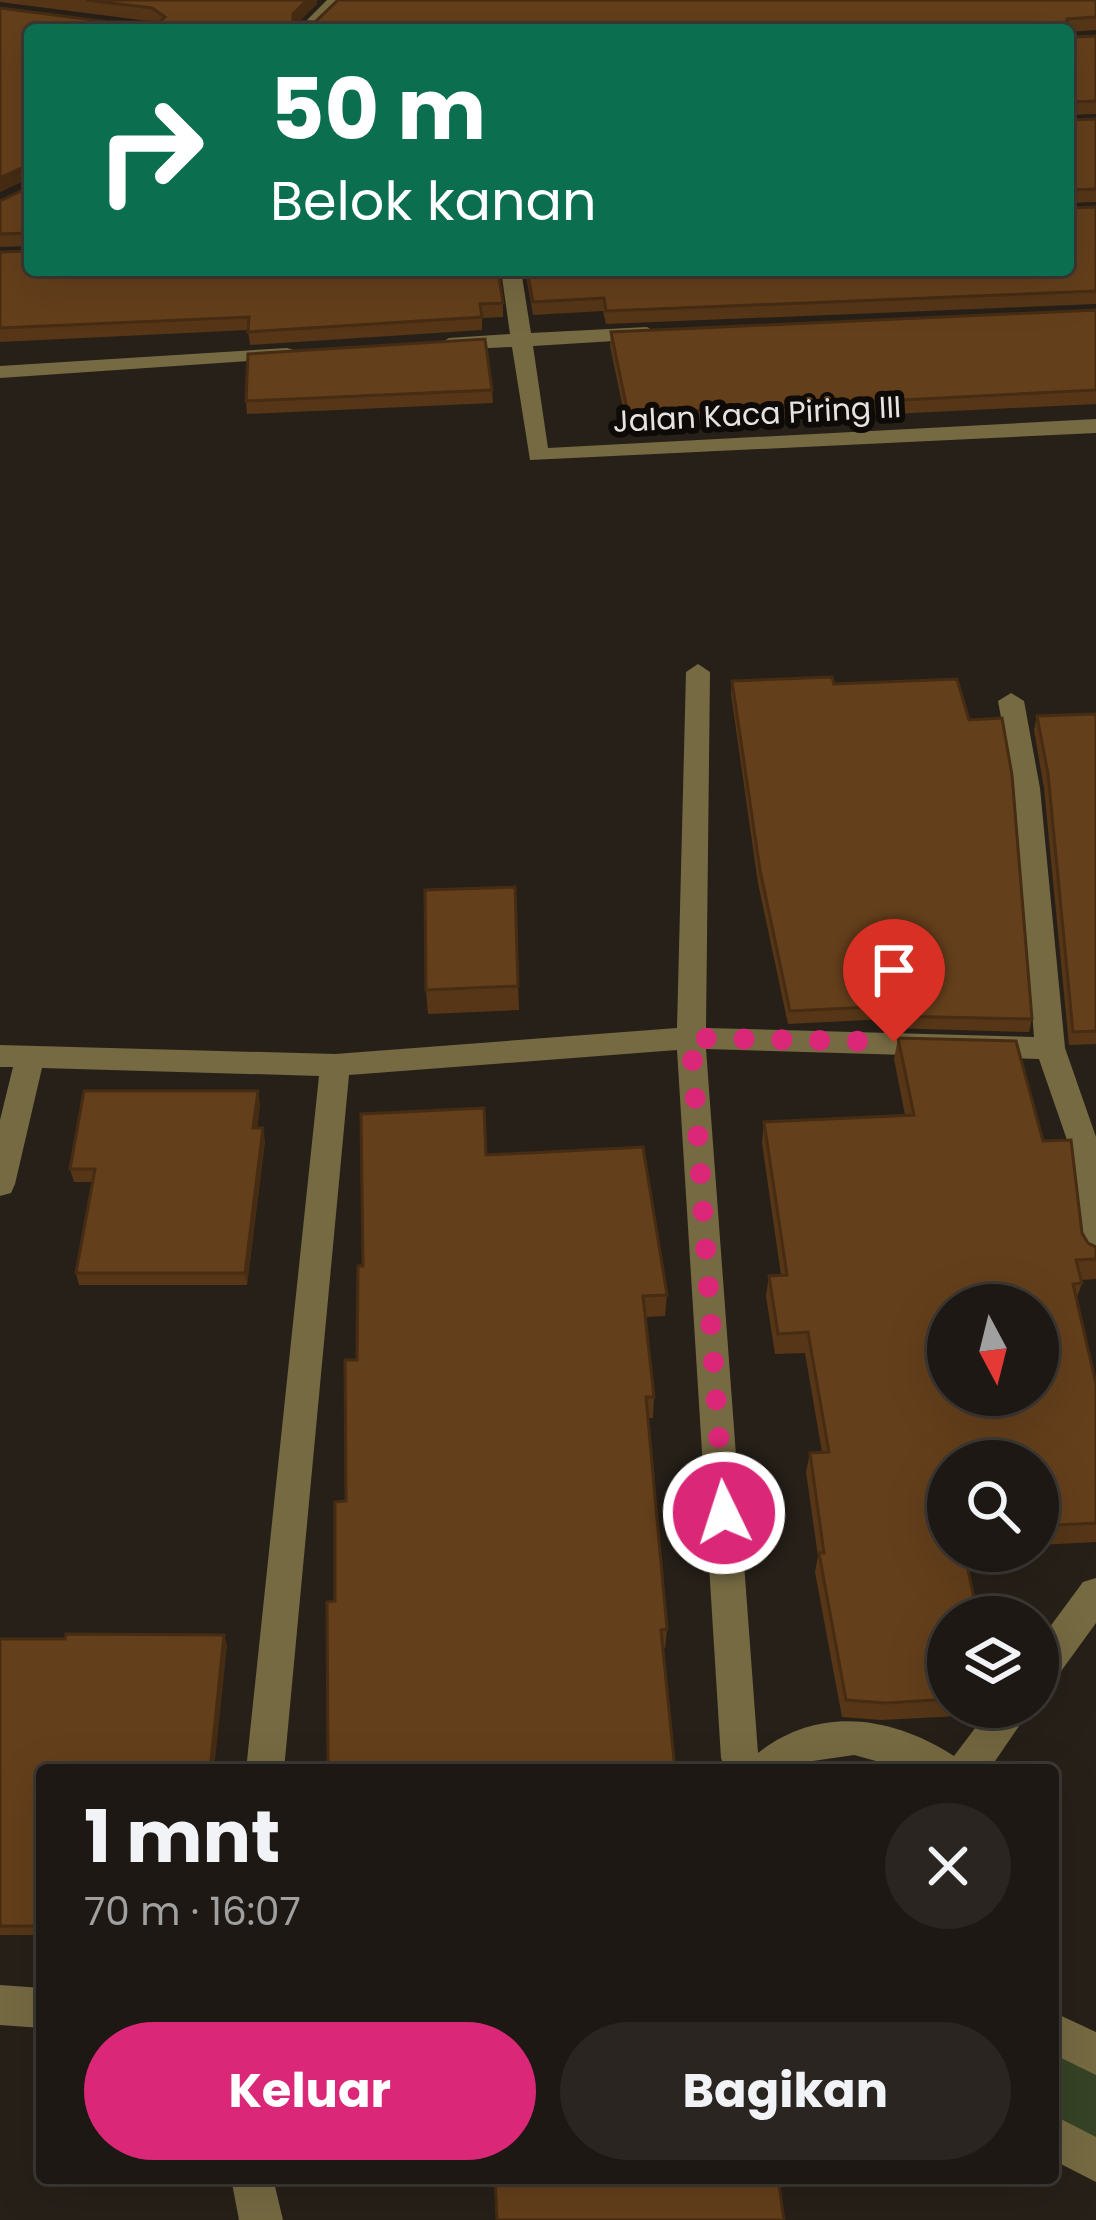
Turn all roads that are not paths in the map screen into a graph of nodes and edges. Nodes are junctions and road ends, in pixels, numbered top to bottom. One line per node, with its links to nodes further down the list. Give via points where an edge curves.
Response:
1 (337, 0): 2 (street)
2 (312, 24)
3 (512, 276): 5 (street)
4 (665, 332): 5 (street)
5 (522, 339): 6 (street); 9 (street, Jalan Kaca Piring III, via 538,455)
6 (427, 345)
7 (308, 353): 8 (street)
8 (0, 372)
9 (1096, 426)
10 (698, 672): 12 (street)
11 (1011, 701): 13 (street, via 1027,788)
12 (691, 1038): 13 (street); 15 (street); 22 (street)
13 (1050, 1048): 17 (street, via 1081,1137)
14 (15, 1057): 15 (street); 16 (street)
15 (335, 1065): 21 (street)
16 (0, 1184)
17 (1096, 1253)
18 (1096, 1594): 19 (street)
19 (1059, 1644)
20 (997, 1728): 25 (street)
21 (266, 1764)
22 (742, 1764)
23 (776, 1764): 24 (street, via 810,1742 849,1736 888,1741)
24 (931, 1764)
25 (970, 1764)
26 (0, 2005): 27 (street)
27 (36, 2008)
28 (1059, 2035): 29 (street)
29 (1096, 2054)
30 (1059, 2139): 31 (street)
31 (1096, 2161)
32 (253, 2184): 33 (street)
33 (261, 2220)

